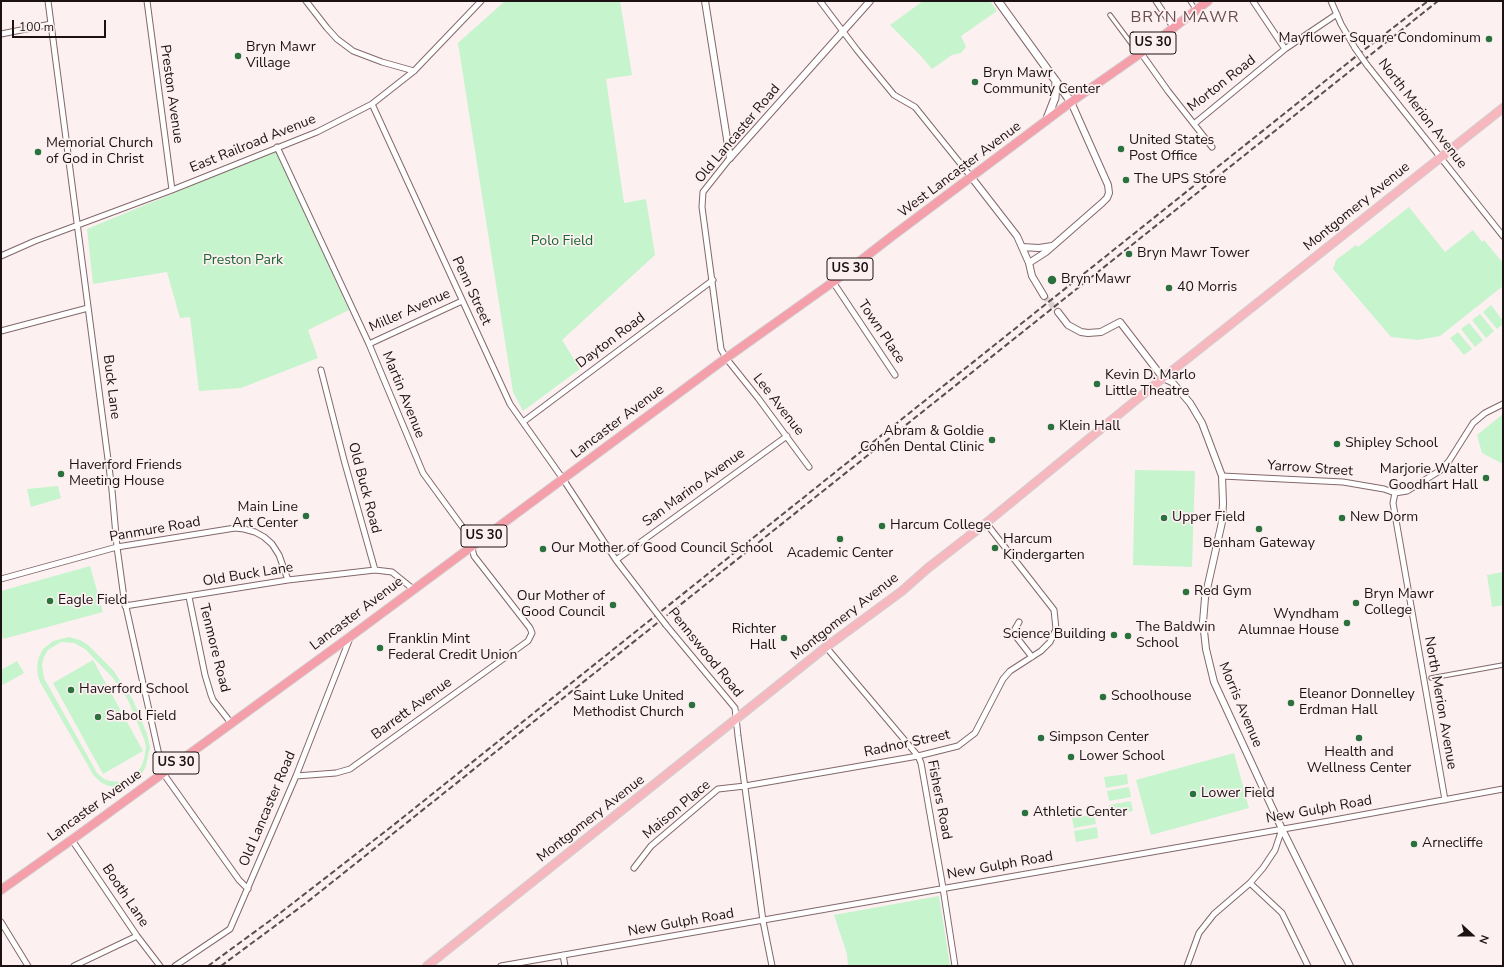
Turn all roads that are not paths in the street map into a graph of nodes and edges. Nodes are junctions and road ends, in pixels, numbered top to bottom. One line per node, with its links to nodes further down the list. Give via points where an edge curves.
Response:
1 (48, 1): 17 (street, Buck Lane)
2 (147, 1): 35 (street, Preston Avenue)
3 (306, 1): 23 (street, via 337,39 354,51)
4 (705, 1): 33 (street)
5 (820, 1): 19 (street)
6 (870, 1): 19 (street, Old Lancaster Road)
7 (998, 1): 24 (main road)
8 (1156, 1): 18 (street)
9 (1190, 1): 14 (street)
10 (1208, 1): 14 (highway, West Lancaster Avenue / US 30)
11 (1253, 1): 21 (street)
12 (1331, 1): 15 (street, North Merion Avenue)
13 (478, 2): 23 (street, East Railroad Avenue)
14 (1196, 10): 18 (highway, West Lancaster Avenue / US 30)
15 (1337, 14): 21 (street, Morton Road); 32 (street, North Merion Avenue, bridge, via 1367,65)
16 (1110, 15): 22 (street)
17 (51, 24): 20 (street); 36 (street, Buck Lane)
18 (1173, 27): 22 (highway, West Lancaster Avenue / US 30)
19 (843, 32): 33 (street, Old Lancaster Road); 34 (street, via 894,96 915,106)
20 (1, 34)
21 (1285, 49): 29 (street, Morton Road)
22 (1140, 53): 25 (highway, West Lancaster Avenue / US 30); 29 (street, Morton Road)
23 (414, 71): 26 (street, East Railroad Avenue)
24 (1056, 81): 25 (main road); 28 (main road, via 1055,98)
25 (1071, 102): 28 (highway, West Lancaster Avenue / US 30); 38 (street, via 1108,185 1109,193 1102,203)
26 (372, 104): 31 (street, East Railroad Avenue, via 317,132); 45 (street, Penn Street)
27 (1503, 108): 32 (main road, Montgomery Avenue)
28 (1046, 122): 34 (highway, West Lancaster Avenue / US 30)
29 (1194, 124): 30 (street)
30 (1212, 146)
31 (277, 147): 35 (street, East Railroad Avenue); 49 (street, Martin Avenue)
32 (1440, 157): 37 (street, North Merion Avenue); 53 (main road, Montgomery Avenue)
33 (730, 158): 42 (street, Old Lancaster Road, via 703,192 703,220)
34 (972, 178): 39 (street, via 1017,236); 43 (highway, West Lancaster Avenue / US 30)
35 (172, 190): 36 (street, East Railroad Avenue)
36 (78, 226): 40 (street, East Railroad Avenue); 46 (street, Buck Lane)
37 (1503, 236)
38 (1052, 246): 39 (street); 41 (street)
39 (1022, 247): 41 (street)
40 (1, 256)
41 (1029, 263): 44 (street, via 1032,276)
42 (713, 280): 50 (street, Old Lancaster Road, via 722,349); 55 (street, Dayton Road)
43 (833, 282): 50 (highway, West Lancaster Avenue / US 30); 52 (street, Town Place)
44 (1044, 296)
45 (462, 301): 49 (street, Miller Avenue); 55 (street, Penn Street, via 510,404)
46 (88, 308): 48 (street); 63 (street, Buck Lane)
47 (1058, 312): 53 (street, Morris Avenue, via 1068,325 1081,332 1101,332 1120,322)
48 (1, 331)
49 (369, 344): 62 (street, Martin Avenue, via 423,474 469,536)
50 (726, 358): 56 (street, Lee Avenue); 59 (highway, Lancaster Avenue / US 30)
51 (321, 370): 65 (street, Old Buck Road)
52 (895, 375)
53 (1163, 378): 58 (street, Morris Avenue, via 1172,382 1190,403 1202,423); 61 (main road, Montgomery Avenue)
54 (1503, 404): 60 (street, via 1485,413 1473,423 1441,470 1407,491)
55 (523, 422): 59 (street, Penn Street)
56 (787, 436): 57 (street, Lee Avenue); 64 (street, San Marino Avenue)
57 (809, 467)
58 (1222, 476): 60 (street, Yarrow Street, via 1343,482 1384,488); 86 (street, Morris Avenue, via 1222,522 1205,598 1203,622 1206,649 1214,682)
59 (563, 479): 62 (highway, Lancaster Avenue / US 30); 64 (street, Pennswood Road)
60 (1396, 493): 85 (street, North Merion Avenue, via 1393,503)
61 (986, 523): 74 (main road, Montgomery Avenue, via 902,591); 75 (street, Radnor Street, via 1054,610 1056,629 1050,642)
62 (472, 545): 68 (highway, Lancaster Avenue / US 30); 72 (street, Martin Avenue, via 474,556 530,628)
63 (117, 547): 66 (street, Panmure Road); 67 (street, Panmure Road, via 244,529 264,537 272,544); 70 (street, Buck Lane)
64 (616, 560): 78 (street, Pennswood Road, bridge, via 735,708)
65 (375, 570): 67 (street, Old Buck Lane); 68 (street, via 392,572)
66 (1, 579)
67 (288, 580): 69 (street, Old Buck Lane)
68 (412, 589): 73 (highway, Lancaster Avenue / US 30)
69 (189, 597): 70 (street, Old Buck Lane); 79 (street, Tenmore Road, via 205,675 213,700)
70 (126, 606): 81 (street, Buck Lane)
71 (1019, 622): 75 (street, via 1014,634)
72 (532, 635): 82 (street, Barrett Avenue, via 350,769 336,773)
73 (351, 636): 79 (highway, Lancaster Avenue / US 30); 82 (street, Old Lancaster Road)
74 (826, 647): 78 (main road, Montgomery Avenue); 80 (street, Fishers Road)
75 (1032, 657): 80 (street, Radnor Street, via 1010,671 1003,679 975,733 958,746)
76 (1503, 665): 77 (street)
77 (1431, 678)
78 (736, 720): 83 (street, Pennswood Road); 101 (main road, Montgomery Avenue)
79 (231, 723): 81 (highway, Lancaster Avenue / US 30)
80 (918, 756): 83 (street, Radnor Street); 90 (street, Fishers Road)
81 (163, 773): 87 (highway, Lancaster Avenue / US 30); 91 (street)
82 (296, 776): 91 (street, Old Lancaster Road)
83 (745, 786): 88 (street, Maison Place, via 718,788 651,846); 93 (street, Pennswood Road)
84 (1503, 789): 85 (street, New Gulph Road)
85 (1445, 800): 86 (street, New Gulph Road)
86 (1282, 829): 89 (street, via 1275,850); 90 (street, New Gulph Road); 108 (street, Morris Avenue)
87 (72, 840): 92 (highway, Lancaster Avenue / US 30); 95 (street, Booth Lane)
88 (634, 868)
89 (1250, 883): 106 (street, via 1214,914 1199,933); 107 (street, via 1282,913)
90 (943, 888): 93 (street, New Gulph Road); 105 (street, Fishers Road)
91 (248, 889): 100 (street, Old Lancaster Road, via 230,929)
92 (1, 890)
93 (763, 921): 96 (street, New Gulph Road); 104 (street, Pennswood Road)
94 (1, 922): 97 (street)
95 (137, 936): 98 (street); 99 (street, Booth Lane)
96 (563, 956): 102 (street, New Gulph Road); 103 (street)
97 (28, 966)
98 (74, 966)
99 (160, 966)
100 (175, 966)
101 (427, 966)
102 (501, 966)
103 (565, 966)
104 (772, 966)
105 (955, 966)
106 (1187, 966)
107 (1308, 966)
108 (1350, 966)

